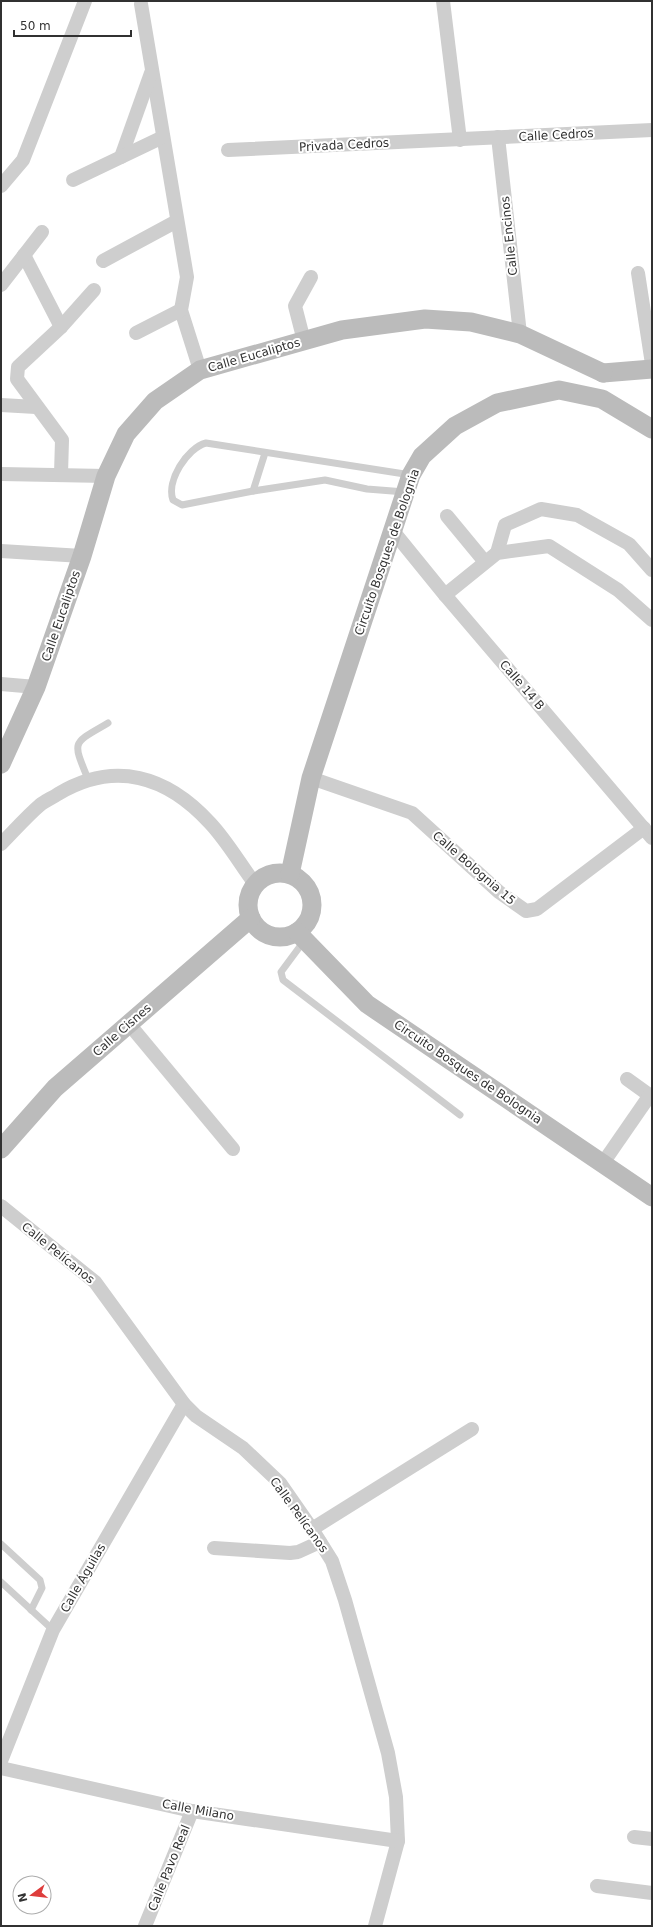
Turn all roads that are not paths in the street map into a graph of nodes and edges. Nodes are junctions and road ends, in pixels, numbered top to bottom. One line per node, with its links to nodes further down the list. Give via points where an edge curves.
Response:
1 (85, 1): 12 (street, via 23,160)
2 (443, 1): 8 (street)
3 (141, 4): 4 (street)
4 (152, 71): 6 (street); 10 (street)
5 (652, 130): 7 (street, Calle Cedros)
6 (163, 136): 10 (street); 13 (street)
7 (498, 138): 8 (street, Calle Cedros); 24 (street, Calle Encinos)
8 (460, 140): 9 (street, Privada Cedros)
9 (228, 150)
10 (121, 157): 11 (street)
11 (73, 180)
12 (1, 186)
13 (178, 221): 16 (street); 21 (street, via 187,277)
14 (42, 232): 15 (street)
15 (24, 255): 19 (street); 22 (street)
16 (103, 261)
17 (638, 273): 26 (street)
18 (311, 277): 25 (street, via 296,306)
19 (1, 285)
20 (94, 290): 22 (street)
21 (181, 310): 23 (street); 28 (street)
22 (61, 327): 32 (street, via 18,366 17,379)
23 (136, 333)
24 (520, 334): 25 (main road, Calle Eucaliptos, via 471,322 424,319 342,330); 29 (main road, Calle Eucaliptos)
25 (304, 341): 28 (main road, Calle Eucaliptos)
26 (652, 364)
27 (652, 369): 29 (main road)
28 (200, 370): 37 (main road, Calle Eucaliptos, via 155,401 126,434)
29 (604, 373): 30 (main road)
30 (602, 398): 33 (main road, Circuito Bosques de Bolognia); 38 (main road, Circuito Bosques de Bolognia, via 559,390 497,403 455,426 422,456)
31 (1, 405): 32 (street)
32 (36, 406): 36 (street, via 62,440)
33 (652, 429)
34 (265, 453): 38 (lane); 39 (lane); 39 (lane, via 201,444 181,466 171,491 175,502 186,505)
35 (1, 474): 36 (street)
36 (61, 474): 37 (street)
37 (106, 476): 44 (main road, Calle Eucaliptos)
38 (409, 484): 39 (lane, via 366,489 324,480); 41 (main road, Circuito Bosques de Bolognia)
39 (253, 491)
40 (447, 516): 45 (street)
41 (393, 531): 47 (street, Calle 14 B); 53 (main road, Circuito Bosques de Bolognia)
42 (1, 551): 44 (street)
43 (497, 553): 45 (street); 46 (street, via 505,525 540,510 578,515 629,544); 48 (street, via 549,546 618,590)
44 (82, 556): 50 (main road, Calle Eucaliptos)
45 (485, 562): 47 (street)
46 (652, 570)
47 (445, 595): 55 (street, Calle 14 B)
48 (652, 620)
49 (1, 684): 50 (street)
50 (36, 687): 52 (main road, Calle Eucaliptos)
51 (108, 723): 54 (lane, via 83,738 78,744 78,752)
52 (1, 764)
53 (311, 778): 55 (street, Calle Bolognia 15, via 412,813 499,892 526,911 537,909); 57 (main road, Circuito Bosques de Bolognia)
54 (88, 779): 56 (street, via 41,805); 58 (street, via 125,775 154,782 182,797 210,823)
55 (648, 833)
56 (1, 844)
57 (290, 874): 58 (main road, via 271,874); 60 (main road, via 307,888 311,898 312,909)
58 (255, 884): 59 (main road, via 248,901)
59 (251, 918): 60 (main road, via 255,926 270,936); 61 (main road, Calle Cisnes)
60 (301, 936): 64 (lane, via 281,972 283,980); 67 (main road, Circuito Bosques de Bolognia, via 367,1004)
61 (129, 1024): 65 (main road, Calle Cisnes, via 55,1088); 66 (street)
62 (627, 1079): 63 (street)
63 (651, 1096): 67 (street)
64 (460, 1115)
65 (1, 1149)
66 (233, 1149)
67 (603, 1163): 68 (main road, Circuito Bosques de Bolognia)
68 (652, 1197)
69 (1, 1206): 70 (street, Calle Pelícanos, via 95,1282)
70 (184, 1404): 72 (street, Calle Pelícanos, via 196,1416 243,1448 280,1483); 78 (street, Calle Águilas)
71 (472, 1429): 72 (street)
72 (312, 1529): 73 (street, Calle Pelícanos)
73 (320, 1542): 75 (street, via 290,1553); 84 (street, Calle Pelícanos, via 332,1561 345,1600 388,1752 396,1797)
74 (1, 1544): 77 (lane, via 40,1580 42,1588)
75 (214, 1548)
76 (1, 1582): 77 (lane)
77 (31, 1610): 78 (lane)
78 (53, 1630): 79 (street, Calle Águilas)
79 (1, 1761)
80 (1, 1768): 81 (street, Calle Milano)
81 (192, 1811): 84 (street, Calle Milano); 87 (street, Calle Pavo Real)
82 (634, 1837): 83 (street)
83 (652, 1839)
84 (398, 1841): 88 (street, Calle Pelícanos)
85 (597, 1886): 86 (street)
86 (652, 1893)
87 (145, 1926)
88 (375, 1926)

